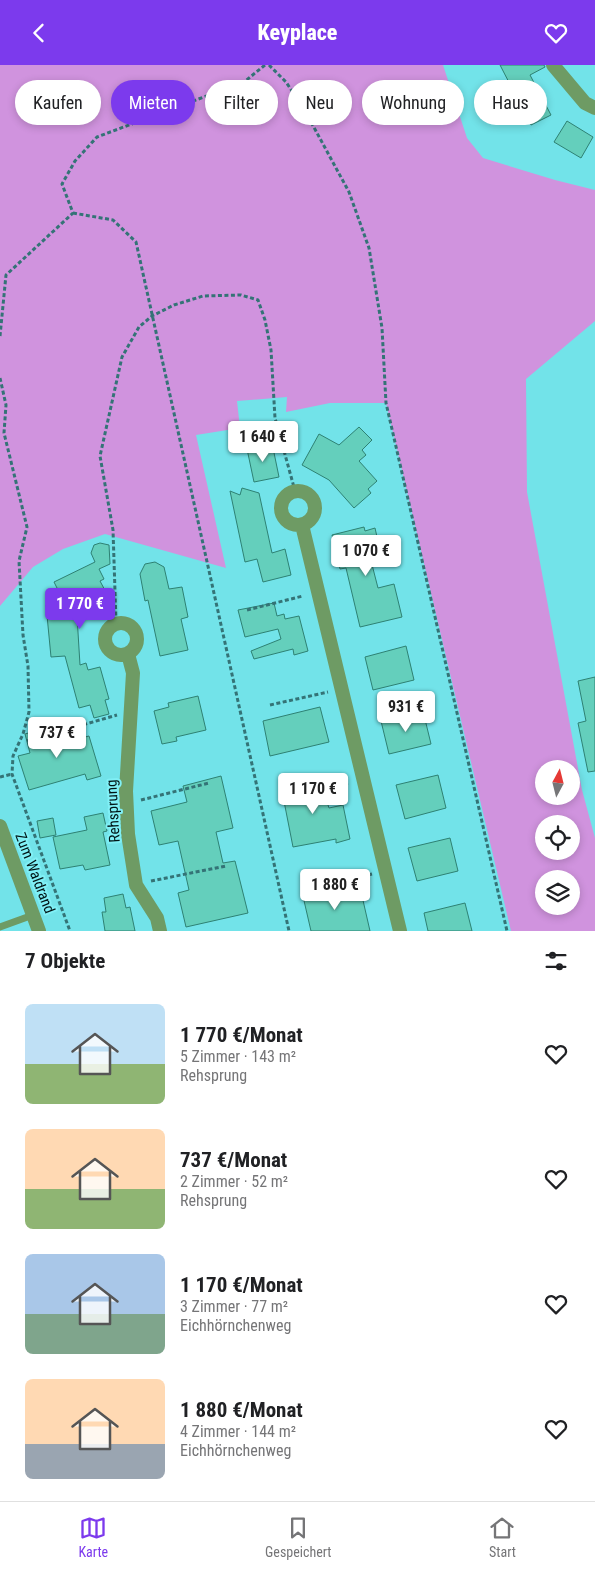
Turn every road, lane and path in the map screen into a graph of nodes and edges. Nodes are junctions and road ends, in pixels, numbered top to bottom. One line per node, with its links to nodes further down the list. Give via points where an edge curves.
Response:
1 (265, 65): 5 (path, via 244,82 97,137 74,161 62,184)
2 (269, 65): 37 (path, via 286,82 304,109 349,192 369,248 382,328 386,403)
3 (553, 65): 4 (street, via 585,103)
4 (595, 109)
5 (73, 213): 6 (path, via 113,220 136,242); 7 (path, via 6,275)
6 (152, 316): 9 (path, via 203,296 241,295 258,300 271,350 275,419); 13 (path, via 139,327 122,357 100,456 113,530); 35 (path)
7 (0, 336)
8 (0, 378): 19 (path, via 6,405 4,433 27,527 18,561 29,712 13,756)
9 (295, 491): 10 (street, via 305,493 313,500 315,510 311,519); 10 (street, via 281,502 281,511 285,520 293,525)
10 (302, 525): 11 (street)
11 (318, 592): 12 (path); 15 (street)
12 (247, 610)
13 (116, 622): 14 (street, via 128,623 136,632 136,645); 14 (street, via 108,627 105,645 111,652)
14 (128, 654): 17 (street, Rehsprung, via 133,673)
15 (343, 689): 16 (path); 21 (street)
16 (270, 705)
17 (132, 711): 18 (path); 24 (street, Rehsprung)
18 (27, 741)
19 (12, 774): 20 (path); 33 (path)
20 (0, 777)
21 (364, 780): 23 (path); 27 (street)
22 (208, 783): 24 (path)
23 (290, 795)
24 (127, 803): 28 (street, Rehsprung)
25 (0, 826): 30 (street, Zum Waldrand)
26 (226, 866): 28 (path)
27 (385, 872): 29 (path); 36 (street)
28 (136, 885): 34 (street, Rehsprung, via 157,918)
29 (312, 887)
30 (33, 915): 31 (lane); 32 (street, Zum Waldrand)
31 (0, 927)
32 (39, 931)
33 (70, 931)
34 (160, 931)
35 (289, 931)
36 (400, 931)
37 (507, 931)

